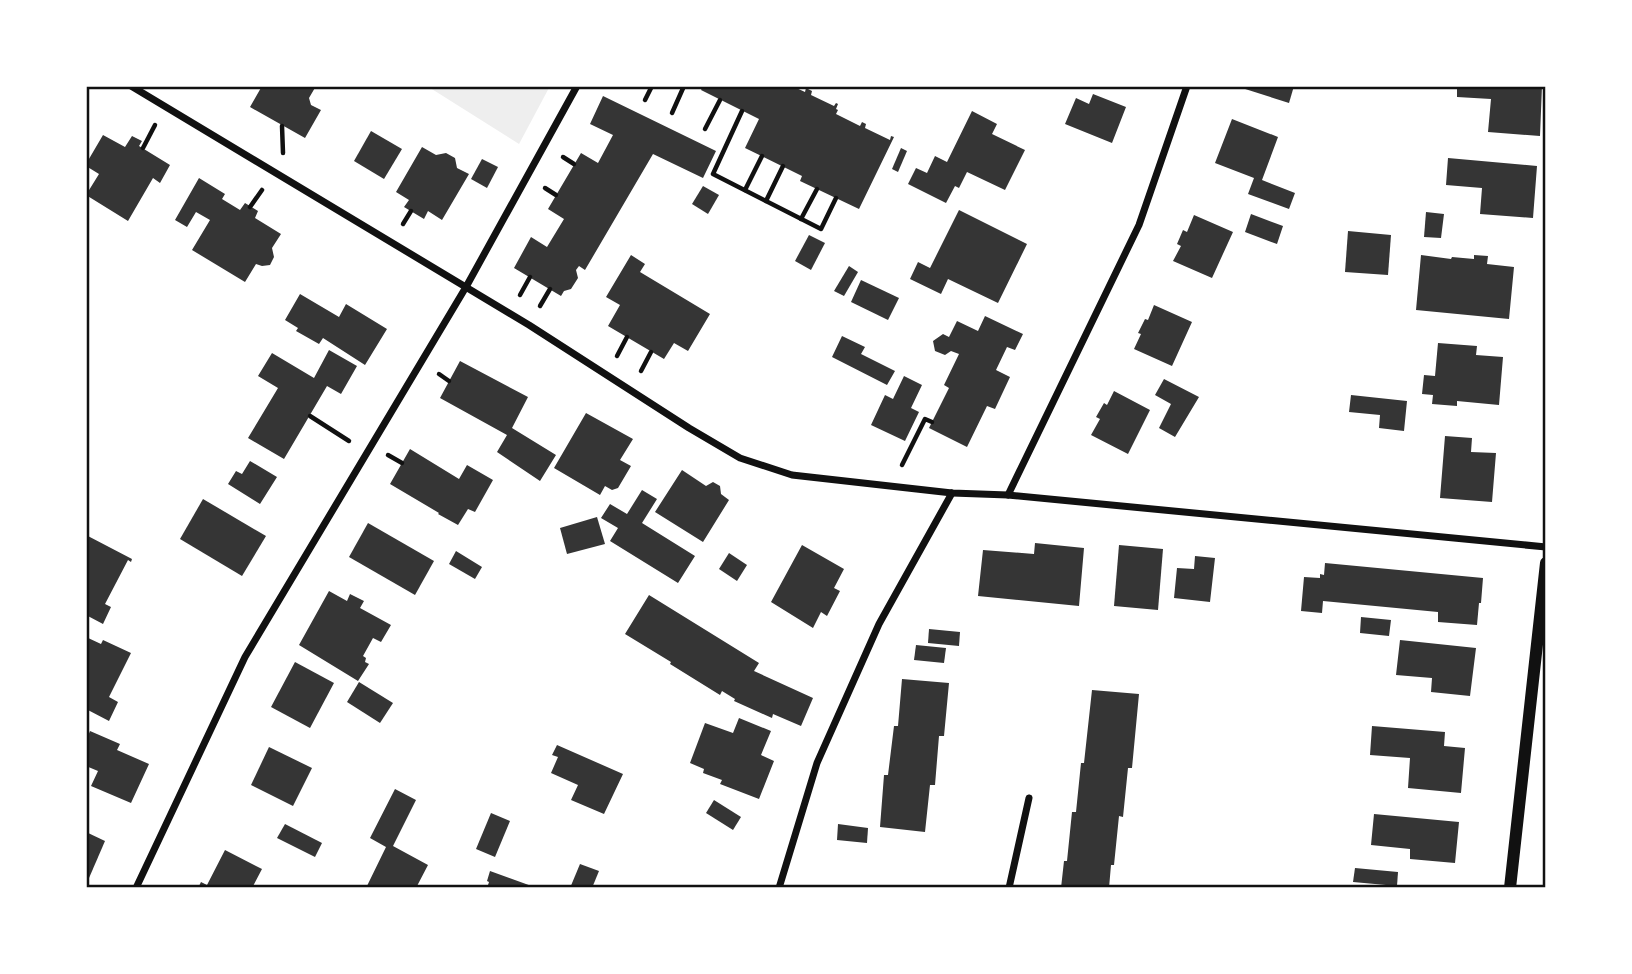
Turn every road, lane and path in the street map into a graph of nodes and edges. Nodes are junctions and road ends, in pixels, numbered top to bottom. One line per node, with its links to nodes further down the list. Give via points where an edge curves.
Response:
1 (131, 86): 18 (street)
2 (577, 86): 18 (street)
3 (652, 86): 6 (path)
4 (684, 86): 9 (path)
5 (1187, 86): 24 (street, via 1139,225)
6 (645, 100)
7 (720, 100): 10 (path)
8 (742, 111): 14 (path, via 713,174)
9 (672, 113)
10 (705, 129)
11 (762, 156): 14 (path)
12 (783, 166): 16 (path)
13 (817, 188): 17 (path)
14 (745, 190): 16 (path)
15 (836, 198): 17 (path, via 821,229)
16 (766, 201): 17 (path)
17 (801, 219)
18 (466, 287): 21 (street); 22 (street, via 740,458 792,475)
19 (310, 416): 21 (path)
20 (932, 422): 22 (path, via 925,419)
21 (367, 453): 28 (street, via 245,657)
22 (895, 486): 23 (street)
23 (952, 493): 24 (street); 29 (street, via 879,624 822,750)
24 (1008, 495): 25 (street)
25 (1546, 547)
26 (1546, 563): 31 (street)
27 (1029, 799): 30 (street)
28 (136, 888)
29 (779, 888)
30 (1009, 888)
31 (1510, 888)

